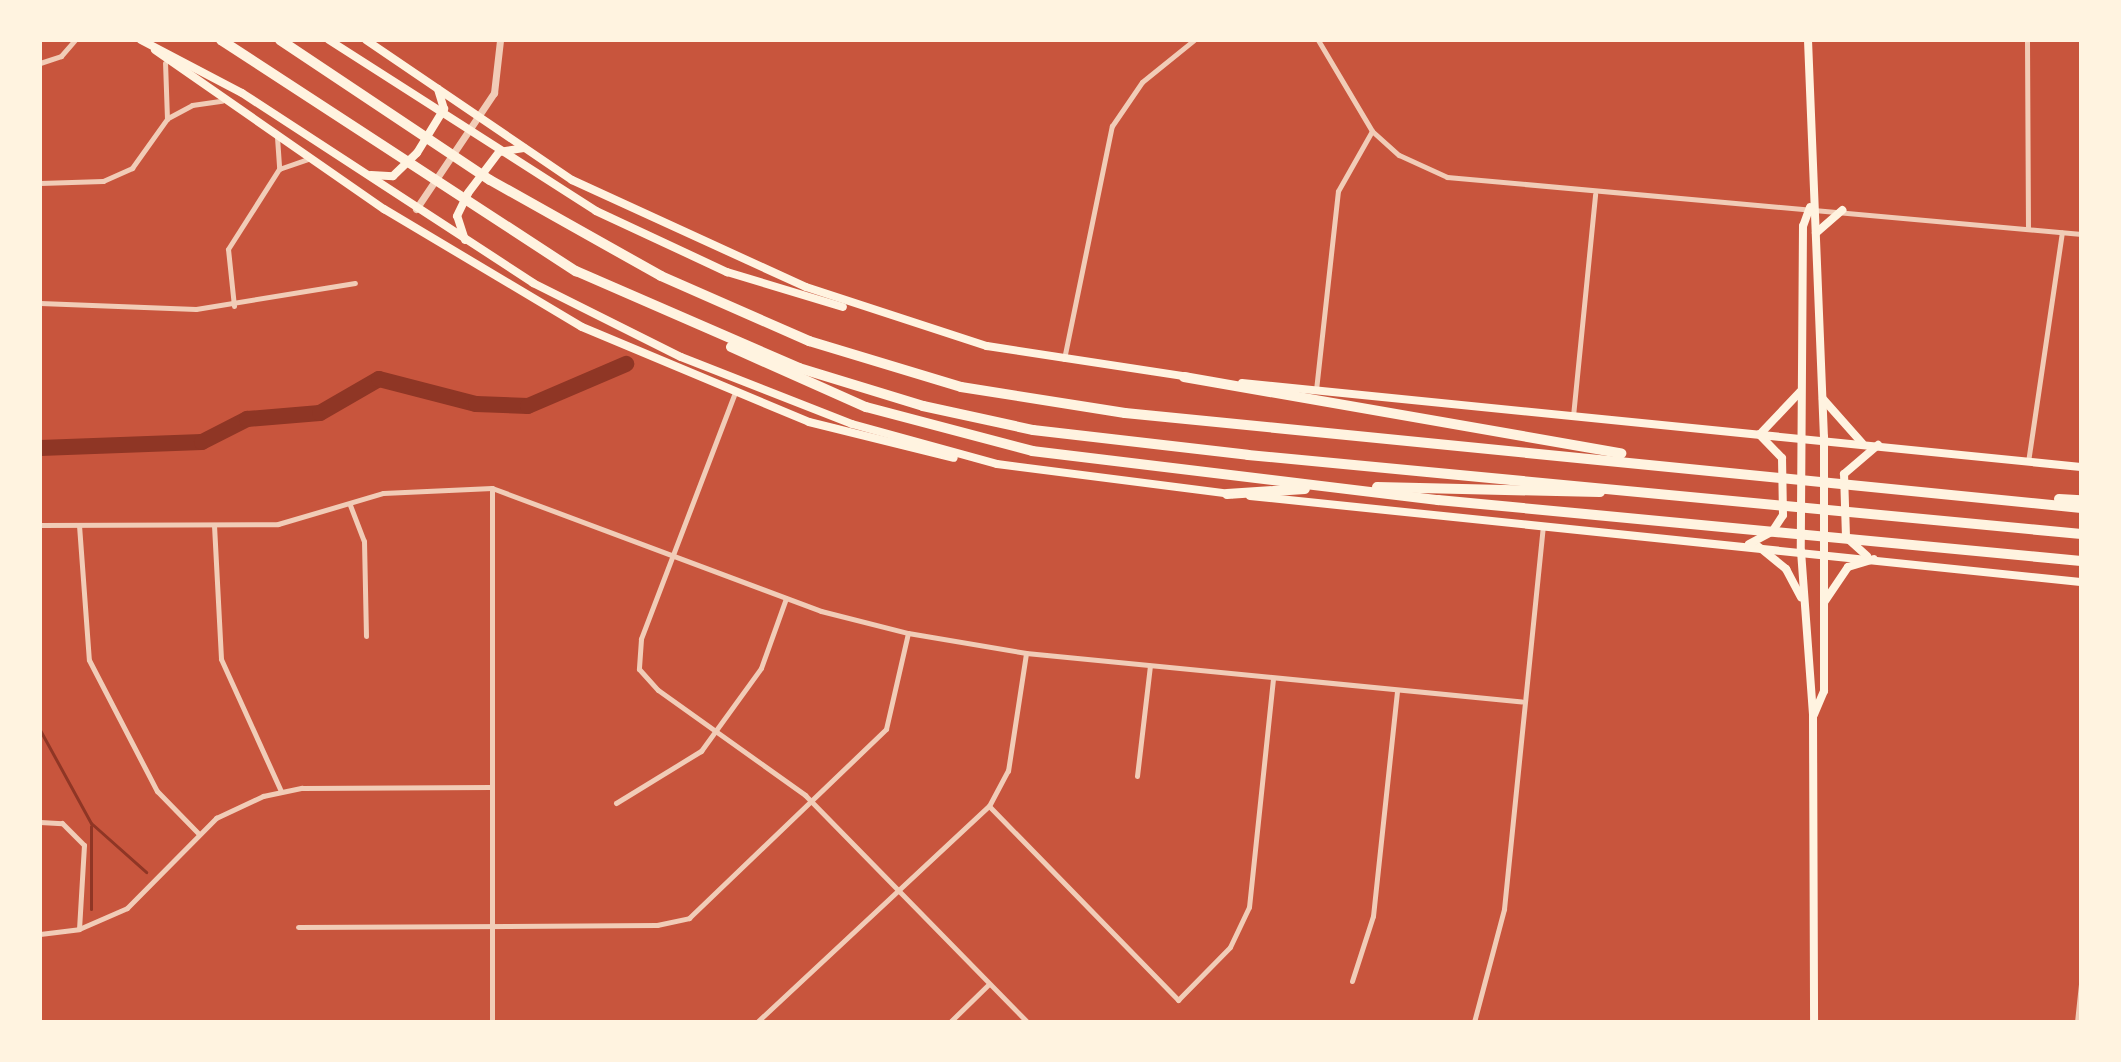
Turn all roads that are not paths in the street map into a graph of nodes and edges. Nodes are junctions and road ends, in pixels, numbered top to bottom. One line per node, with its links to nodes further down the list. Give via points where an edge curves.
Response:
1 (75, 40): 13 (street, via 61,56)
2 (141, 40): 12 (main road)
3 (221, 40): 39 (highway, via 576,271)
4 (280, 40): 52 (highway, via 565,226 707,298 889,366 961,387 1125,413)
5 (329, 40): 38 (main road, via 596,211 727,272)
6 (366, 40): 15 (main road)
7 (500, 40): 17 (street, via 499,79)
8 (1194, 40): 40 (street, via 1142,82 1112,126)
9 (1318, 40): 19 (street)
10 (1808, 40): 27 (main road)
11 (2027, 40): 30 (street)
12 (155, 49): 14 (main road); 24 (main road, via 242,93)
13 (40, 63)
14 (165, 63): 16 (main road); 18 (street)
15 (437, 87): 17 (main road); 24 (main road, via 445,102 417,153 393,176)
16 (222, 101): 18 (street, via 192,105); 20 (main road)
17 (479, 116): 21 (main road); 28 (street)
18 (167, 119): 25 (street, via 123,174)
19 (1372, 131): 26 (street, via 1399,155 1447,177); 43 (street, via 1338,191)
20 (277, 137): 22 (main road); 23 (street)
21 (528, 149): 34 (main road, via 508,146 492,157 457,216); 38 (main road, via 572,180 681,233)
22 (309, 158): 23 (street); 44 (main road, via 504,285)
23 (279, 169): 37 (street, via 228,249)
24 (366, 175): 28 (main road)
25 (40, 183)
26 (1595, 194): 27 (street); 46 (street)
27 (1810, 207): 29 (street); 32 (main road); 42 (main road, via 1803,226)
28 (416, 209): 34 (main road)
29 (1842, 210): 30 (street); 32 (main road)
30 (2028, 228): 31 (street)
31 (2062, 232): 33 (street); 53 (street)
32 (1816, 234): 45 (main road)
33 (2081, 234)
34 (466, 242): 54 (main road, via 580,309 681,357 852,424)
35 (355, 283): 37 (street)
36 (40, 303): 37 (street)
37 (234, 306)
38 (883, 318): 40 (main road)
39 (706, 332): 57 (highway, via 923,406 1033,430); 74 (highway, via 761,365 920,425 1032,451 1438,500 1771,526)
40 (1064, 360): 41 (main road)
41 (1184, 377): 43 (main road); 52 (highway, via 1521,430)
42 (1802, 388): 47 (main road); 48 (main road)
43 (1316, 390): 46 (main road)
44 (734, 395): 54 (main road, via 873,439); 72 (street)
45 (1821, 396): 49 (main road); 50 (main road)
46 (1573, 416): 47 (main road)
47 (1759, 432): 48 (main road); 68 (main road, via 1782,458 1783,515 1766,537)
48 (1802, 434): 49 (main road); 70 (main road)
49 (1824, 437): 50 (main road); 71 (main road)
50 (1862, 443): 51 (main road)
51 (1879, 445): 53 (main road); 73 (main road, via 1844,474 1846,537)
52 (1657, 462): 59 (highway)
53 (2028, 462): 55 (main road)
54 (997, 464): 58 (main road)
55 (2081, 467)
56 (492, 488): 61 (street, via 409,490); 72 (street); 89 (street)
57 (1655, 491): 58 (highway, via 1408,486); 67 (highway)
58 (1227, 494): 66 (main road)
59 (1983, 497): 60 (highway); 62 (highway)
60 (2081, 500)
61 (350, 505): 65 (street, via 296,523); 80 (street, via 364,541)
62 (2081, 508)
63 (40, 525): 64 (street)
64 (79, 525): 65 (street); 95 (street, via 89,660 157,791)
65 (214, 525): 90 (street, via 221,659)
66 (1543, 525): 68 (main road); 85 (street)
67 (2081, 534)
68 (1744, 545): 69 (main road)
69 (1759, 547): 70 (main road); 77 (main road, via 1786,569)
70 (1801, 551): 71 (main road); 77 (main road)
71 (1824, 553): 73 (main road); 78 (main road)
72 (674, 554): 76 (street); 87 (street, via 638,663 651,685)
73 (1874, 559): 75 (main road); 78 (main road, via 1842,572)
74 (2081, 561)
75 (2081, 582)
76 (786, 598): 79 (street); 87 (street, via 761,668)
77 (1802, 600): 86 (main road)
78 (1824, 605): 86 (main road, via 1824,691)
79 (908, 633): 81 (street); 92 (street, via 886,729)
80 (366, 636)
81 (1026, 653): 82 (street); 93 (street, via 1008,771)
82 (1150, 665): 83 (street); 88 (street)
83 (1273, 678): 84 (street); 93 (street, via 1249,907 1230,947 1178,1000)
84 (1397, 690): 85 (street); 101 (street, via 1373,916)
85 (1522, 702): 108 (street, via 1503,919)
86 (1813, 716): 109 (main road)
87 (716, 731): 91 (street, via 693,758); 92 (street)
88 (1137, 776)
89 (491, 787): 90 (street); 97 (street)
90 (281, 791): 95 (street, via 233,808)
91 (616, 803)
92 (814, 803): 96 (street); 97 (street, via 689,918 657,925)
93 (989, 806): 96 (street)
94 (40, 822): 99 (street, via 62,823 84,845)
95 (198, 833): 99 (street, via 140,898)
96 (899, 892): 102 (street); 105 (street)
97 (492, 926): 98 (street); 104 (street)
98 (298, 927)
99 (79, 929): 100 (street)
100 (40, 934)
101 (1352, 981)
102 (989, 983): 106 (street); 107 (street)
103 (2081, 984): 110 (street)
104 (492, 1022)
105 (757, 1022)
106 (950, 1022)
107 (1027, 1022)
108 (1474, 1022)
109 (1814, 1022)
110 (2077, 1022)

